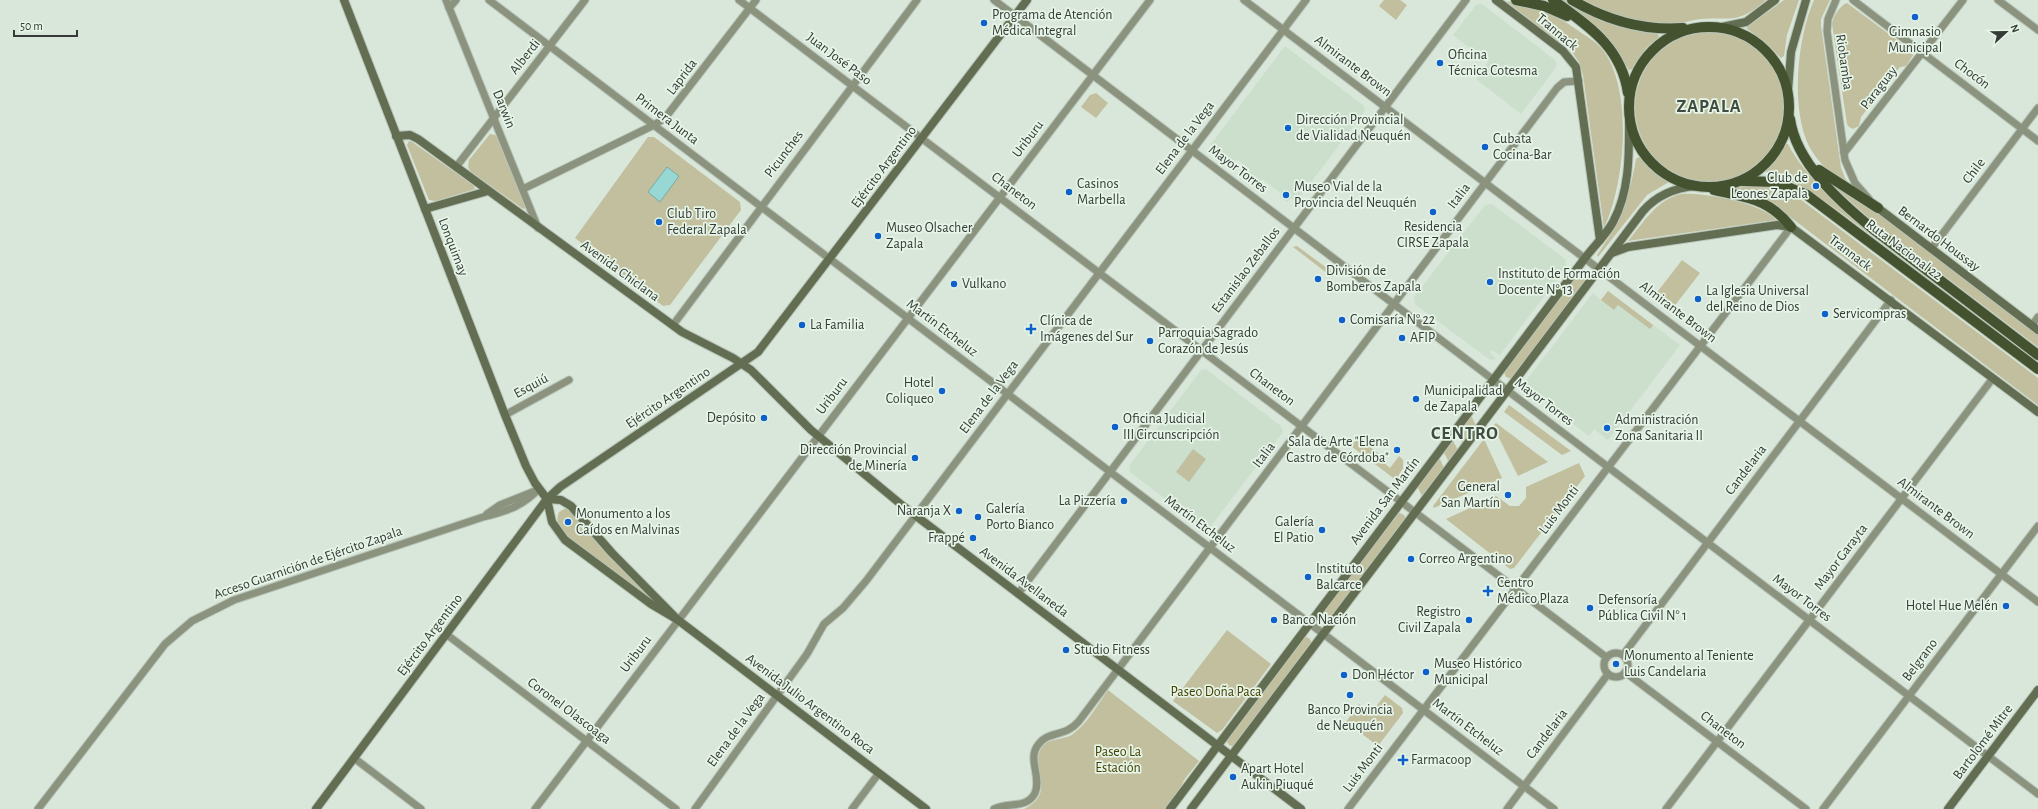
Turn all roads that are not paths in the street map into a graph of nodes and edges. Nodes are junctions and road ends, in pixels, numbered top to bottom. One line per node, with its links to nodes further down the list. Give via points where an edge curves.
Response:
1 (344, 0): 47 (main road, Lonquimay)
2 (446, 0): 25 (street, Darwin)
3 (456, 0): 25 (street)
4 (489, 0): 33 (street, Primera Junta)
5 (584, 0): 33 (street, Alberdi)
6 (740, 0): 26 (street, Juan José Paso)
7 (756, 0): 26 (street, Laprida)
8 (917, 0): 37 (street, Picunches)
9 (994, 0): 27 (street, Mayor Torres)
10 (1027, 0): 27 (main road, Ejército Argentino)
11 (1150, 0): 35 (street, Uriburu)
12 (1244, 0): 31 (street, Almirante Brown)
13 (1306, 0): 31 (street, Elena de la Vega)
14 (1466, 0): 40 (street, Estanislao Zeballos)
15 (1496, 0): 36 (main road, Trannack, via 1568,55 1576,67)
16 (1516, 0): 28 (main road, via 1548,8)
17 (1553, 0): 28 (main road)
18 (1572, 0): 29 (main road, via 1608,17 1648,28)
19 (1775, 0): 30 (main road, via 1746,22)
20 (1806, 0): 38 (main road, via 1791,52)
21 (1836, 0): 51 (street, Riobamba, via 1828,19 1827,31)
22 (1852, 0): 34 (street, Chocón)
23 (1964, 0): 34 (street, Paraguay)
24 (1998, 0): 32 (street)
25 (450, 8): 44 (street, Darwin)
26 (750, 8): 37 (street, Juan José Paso); 45 (street, Laprida, via 673,109)
27 (1015, 16): 35 (street, Mayor Torres); 48 (main road, Ejército Argentino)
28 (1585, 25): 39 (main road, via 1607,45 1620,64)
29 (1701, 27): 30 (main road); 39 (main road, via 1680,31 1652,49 1638,68)
30 (1722, 27): 38 (main road, via 1743,34 1765,49 1781,71)
31 (1284, 30): 40 (street, Almirante Brown); 50 (street, Elena de la Vega)
32 (2038, 30)
33 (550, 46): 44 (street, Alberdi); 45 (street, Primera Junta)
34 (1922, 53): 46 (street, Chocón); 51 (street, Paraguay)
35 (1093, 75): 50 (street, Mayor Torres); 60 (street, Uriburu)
36 (1579, 81): 55 (street, Italia, via 1569,80 1561,84); 67 (main road, Trannack)
37 (852, 85): 48 (street, Juan José Paso); 61 (street, Picunches)
38 (1788, 91): 43 (main road)
39 (1629, 102): 42 (main road)
40 (1385, 107): 55 (street, Almirante Brown); 66 (street, Estanislao Zeballos)
41 (2038, 108): 46 (street, Chile)
42 (1629, 113): 56 (main road, via 1634,136 1650,161 1673,179); 67 (main road, Avenida San Martín, via 1628,161 1624,191 1613,223)
43 (1789, 113): 52 (main road, Ruta Nacional 22, via 1794,137); 54 (main road, via 1785,134 1775,153 1761,169)
44 (494, 118): 53 (street, Alberdi); 57 (street, Darwin)
45 (654, 125): 57 (street, Laprida); 61 (street, Primera Junta)
46 (2022, 129): 49 (street, Chocón); 68 (street, Chile)
47 (396, 136): 53 (main road, Avenida Chiclana, via 414,136); 63 (main road, Lonquimay)
48 (922, 138): 60 (street, Chaneton); 71 (main road, Ejército Argentino)
49 (2038, 141)
50 (1192, 150): 66 (street, Mayor Torres); 73 (street, Elena de la Vega)
51 (1844, 153): 62 (street, Bernardo Houssay, via 1855,183)
52 (1804, 157): 62 (main road, via 1828,177); 82 (main road, Ruta Nacional 22, via 1861,220)
53 (456, 167): 59 (main road, Avenida Chiclana)
54 (1741, 181): 58 (main road); 84 (main road, Ruta Nacional 22, via 1775,182 1807,195)
55 (1486, 183): 70 (street, Almirante Brown); 75 (street, Italia)
56 (1695, 186): 58 (main road); 69 (main road, via 1672,190 1656,199 1643,211)
57 (522, 188): 65 (street, Darwin)
58 (1707, 188): 64 (main road, via 1763,203 1777,211)
59 (488, 190): 63 (main road); 65 (main road, Avenida Chiclana)
60 (1000, 197): 73 (street, Chaneton); 77 (street, Uriburu)
61 (761, 206): 71 (street, Primera Junta); 78 (street, Picunches)
62 (1878, 208): 68 (main road, Bernardo Houssay)
63 (425, 209): 91 (main road, Lonquimay)
64 (1791, 227): 69 (main road, via 1777,225 1624,248); 74 (main road, Trannack); 80 (street, Luis Monti)
65 (538, 228): 78 (main road, Avenida Chiclana)
66 (1294, 228): 75 (street, Mayor Torres); 81 (street, Estanislao Zeballos)
67 (1600, 240): 70 (main road, Avenida San Martín)
68 (1931, 249): 79 (main road, Bernardo Houssay)
69 (1612, 253): 72 (main road)
70 (1585, 258): 72 (street, Almirante Brown); 87 (main road, Avenida San Martín)
71 (830, 259): 77 (street, Martín Etcheluz); 83 (main road, Ejército Argentino, via 762,348)
72 (1600, 270): 80 (street, Almirante Brown); 88 (main road)
73 (1100, 273): 81 (street, Chaneton); 89 (street, Elena de la Vega)
74 (1891, 300): 85 (main road, Trannack); 92 (street, Candelaria)
75 (1394, 304): 87 (street, Mayor Torres); 93 (street, Italia)
76 (2038, 317): 79 (street)
77 (908, 318): 89 (street, Martín Etcheluz); 94 (street, Uriburu)
78 (673, 324): 83 (main road, Avenida Chiclana, via 691,337)
79 (2035, 327)
80 (1700, 346): 92 (street, Almirante Brown); 95 (street, Luis Monti)
81 (1202, 350): 93 (street, Chaneton); 96 (street, Estanislao Zeballos)
82 (2038, 355)
83 (743, 363): 94 (main road, Avenida Avellaneda); 98 (main road, Ejército Argentino, via 560,487)
84 (2038, 369)
85 (1993, 378): 90 (main road, Trannack); 99 (street, Mayor Garayta)
86 (569, 380): 91 (street, Esquiú)
87 (1493, 380): 88 (street, Mayor Torres); 100 (main road, Avenida San Martín)
88 (1508, 391): 95 (street, Mayor Torres); 101 (main road)
89 (1008, 394): 96 (street, Martín Etcheluz); 102 (street, Elena de la Vega)
90 (2038, 412)
91 (505, 415): 97 (main road, Lonquimay, via 523,459)
92 (1800, 421): 99 (street, Almirante Brown); 104 (street, Candelaria)
93 (1302, 426): 100 (street, Chaneton); 105 (street, Italia)
94 (818, 436): 102 (main road, Avenida Avellaneda); 110 (street, Uriburu)
95 (1608, 467): 104 (street, Mayor Torres); 107 (street, Luis Monti)
96 (1110, 472): 105 (street, Martín Etcheluz); 108 (street, Estanislao Zeballos)
97 (539, 489): 98 (main road, Lonquimay); 133 (street, Acceso Guarnición de Ejército Zapala, via 525,503 506,507 483,517 234,600 192,621 162,648)
98 (547, 499): 110 (main road, Avenida Julio Argentino Roca, via 561,500 571,506 612,554); 110 (main road, Avenida Julio Argentino Roca, via 552,522 565,540 650,604); 113 (main road, Ejército Argentino)
99 (1902, 499): 106 (street, Almirante Brown); 111 (street, Mayor Garayta)
100 (1401, 502): 101 (street, Chaneton); 112 (main road, Avenida San Martín)
101 (1416, 513): 107 (street, Chaneton); 114 (main road)
102 (916, 516): 108 (main road, Avenida Avellaneda); 121 (street, Elena de la Vega, via 857,592 824,624 807,654)
103 (2038, 526): 106 (street, Belgrano)
104 (1708, 543): 111 (street, Mayor Torres); 115 (street, Candelaria)
105 (1210, 548): 112 (street, Martín Etcheluz); 117 (street, Italia)
106 (2002, 574): 109 (street, Almirante Brown); 122 (street, Belgrano)
107 (1516, 589): 116 (street, Chaneton); 123 (street, Luis Monti)
108 (1018, 594): 117 (main road, Avenida Avellaneda)
109 (2038, 602)
110 (678, 620): 121 (main road, Avenida Julio Argentino Roca); 124 (street, Uriburu)
111 (1810, 620): 122 (street, Mayor Torres); 125 (street, Mayor Garayta)
112 (1310, 624): 114 (street, Martín Etcheluz); 126 (main road, Avenida San Martín)
113 (446, 634): 124 (street, Coronel Olascoaga); 129 (main road, Ejército Argentino)
114 (1324, 634): 123 (street, Martín Etcheluz); 127 (main road)
115 (1623, 655): 116 (street, via 1612,653); 118 (street, via 1627,661)
116 (1606, 657): 119 (street, via 1604,668)
117 (1118, 670): 126 (main road, Avenida Avellaneda); 141 (street, Italia, via 1075,726 1067,732 1044,738 1037,745 1033,755 1036,786 1031,798 1018,806)
118 (1625, 672): 119 (street, via 1615,677); 125 (street, Chaneton)
119 (1608, 674): 131 (street, Candelaria)
120 (2038, 690): 128 (main road, Bartolomé Mitre)
121 (777, 696): 130 (main road, Avenida Julio Argentino Roca); 138 (street, Elena de la Vega)
122 (1909, 696): 128 (street, Mayor Torres); 150 (street, Belgrano)
123 (1424, 710): 131 (street, Martín Etcheluz); 145 (street, Luis Monti)
124 (586, 741): 136 (street, Uriburu); 137 (street, Coronel Olascoaga)
125 (1717, 742): 148 (street, Mayor Garayta); 149 (street, Chaneton)
126 (1218, 746): 127 (main road, Avenida Avellaneda); 142 (main road, Avenida San Martín)
127 (1231, 756): 143 (main road); 144 (main road, Avenida Avellaneda)
128 (1988, 756): 132 (street, Mayor Torres); 151 (main road, Bartolomé Mitre)
129 (354, 758): 134 (main road, Ejército Argentino); 135 (street)
130 (879, 773): 139 (street); 140 (main road, Avenida Julio Argentino Roca)
131 (1524, 786): 146 (street, Candelaria); 147 (street, Martín Etcheluz)
132 (2038, 794)
133 (38, 809)
134 (316, 809)
135 (421, 809)
136 (535, 809)
137 (676, 809)
138 (695, 809)
139 (852, 809)
140 (926, 809)
141 (994, 809)
142 (1170, 809)
143 (1191, 809)
144 (1301, 809)
145 (1348, 809)
146 (1507, 809)
147 (1554, 809)
148 (1666, 809)
149 (1806, 809)
150 (1823, 809)
151 (1948, 809)

